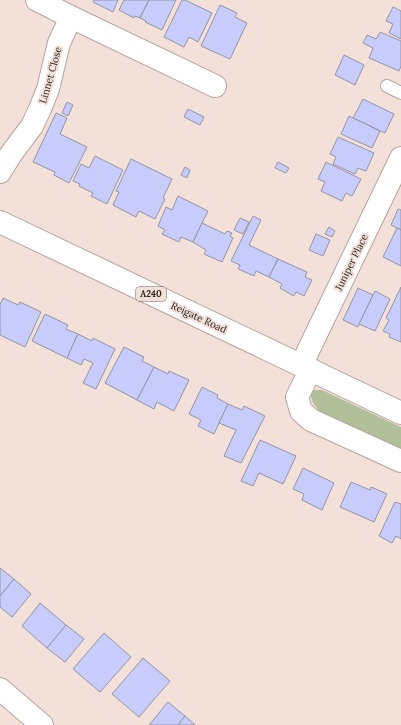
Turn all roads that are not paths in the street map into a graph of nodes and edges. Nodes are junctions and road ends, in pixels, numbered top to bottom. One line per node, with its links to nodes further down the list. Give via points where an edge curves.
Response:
1 (37, 0): 2 (main road)
2 (71, 17): 3 (main road); 7 (main road, Linnet Close, via 59,43 48,89 40,109 32,126)
3 (215, 86)
4 (387, 86): 5 (lane)
5 (401, 93)
6 (401, 158): 9 (main road, Juniper Place, via 308,351)
7 (0, 172)
8 (0, 222): 9 (main road, Reigate Road / A240)
9 (307, 368): 10 (main road, Reigate Road / A240); 11 (main road, via 305,381 297,397 301,411 311,420)
10 (401, 413)
11 (401, 462)
12 (0, 689): 13 (main road)
13 (42, 725)

